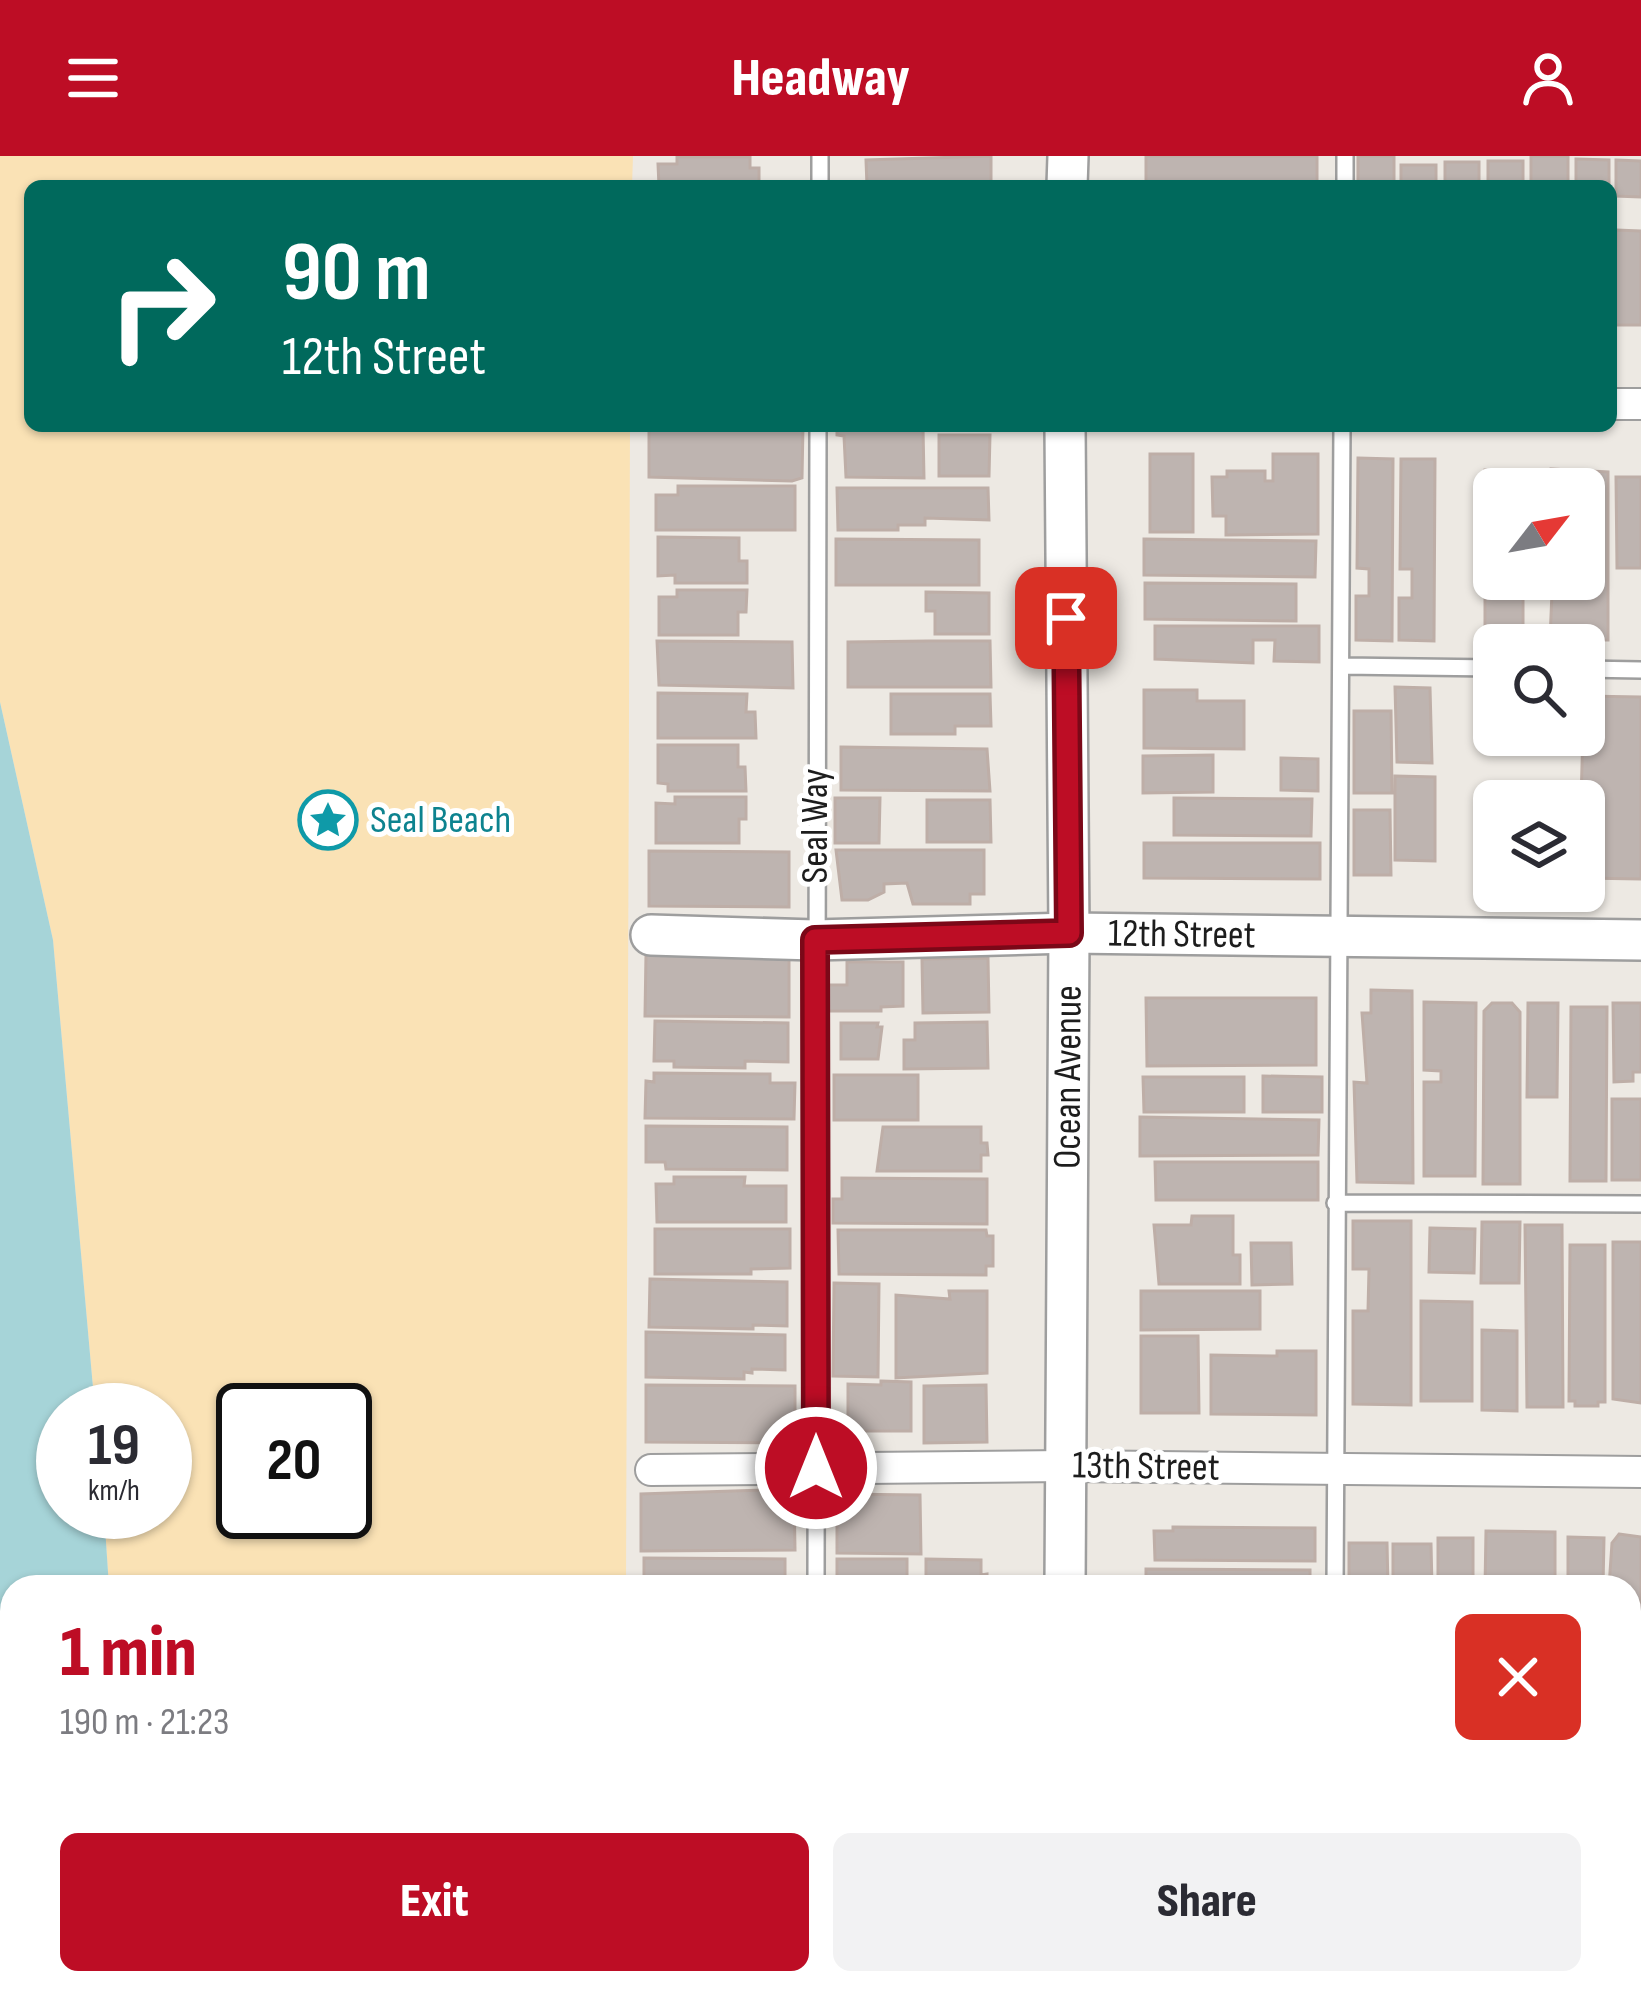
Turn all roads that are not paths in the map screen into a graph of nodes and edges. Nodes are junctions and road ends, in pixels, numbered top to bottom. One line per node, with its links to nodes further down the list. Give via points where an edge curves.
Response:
1 (818, 432): 11 (lane, Seal Way)
2 (1065, 432): 8 (street, Ocean Avenue)
3 (1342, 432): 4 (lane)
4 (1343, 666): 5 (lane); 10 (lane)
5 (1473, 668)
6 (1605, 669): 7 (lane)
7 (1641, 670)
8 (1069, 933): 10 (street, 12th Street); 11 (street, 12th Street); 15 (street, Ocean Avenue)
9 (651, 935): 11 (street, 12th Street)
10 (1340, 938): 12 (street, 12th Street); 13 (lane)
11 (815, 940): 16 (lane, Seal Way)
12 (1641, 940)
13 (1335, 1202): 14 (lane); 18 (lane)
14 (1641, 1204)
15 (1066, 1466): 16 (street, 13th Street); 18 (street, 13th Street); 21 (street, Ocean Avenue)
16 (816, 1468): 17 (street, 13th Street); 20 (lane, Seal Way)
17 (651, 1470)
18 (1335, 1471): 19 (street, 13th Street); 22 (lane)
19 (1641, 1472)
20 (816, 1575)
21 (1065, 1575)
22 (1335, 1575)

